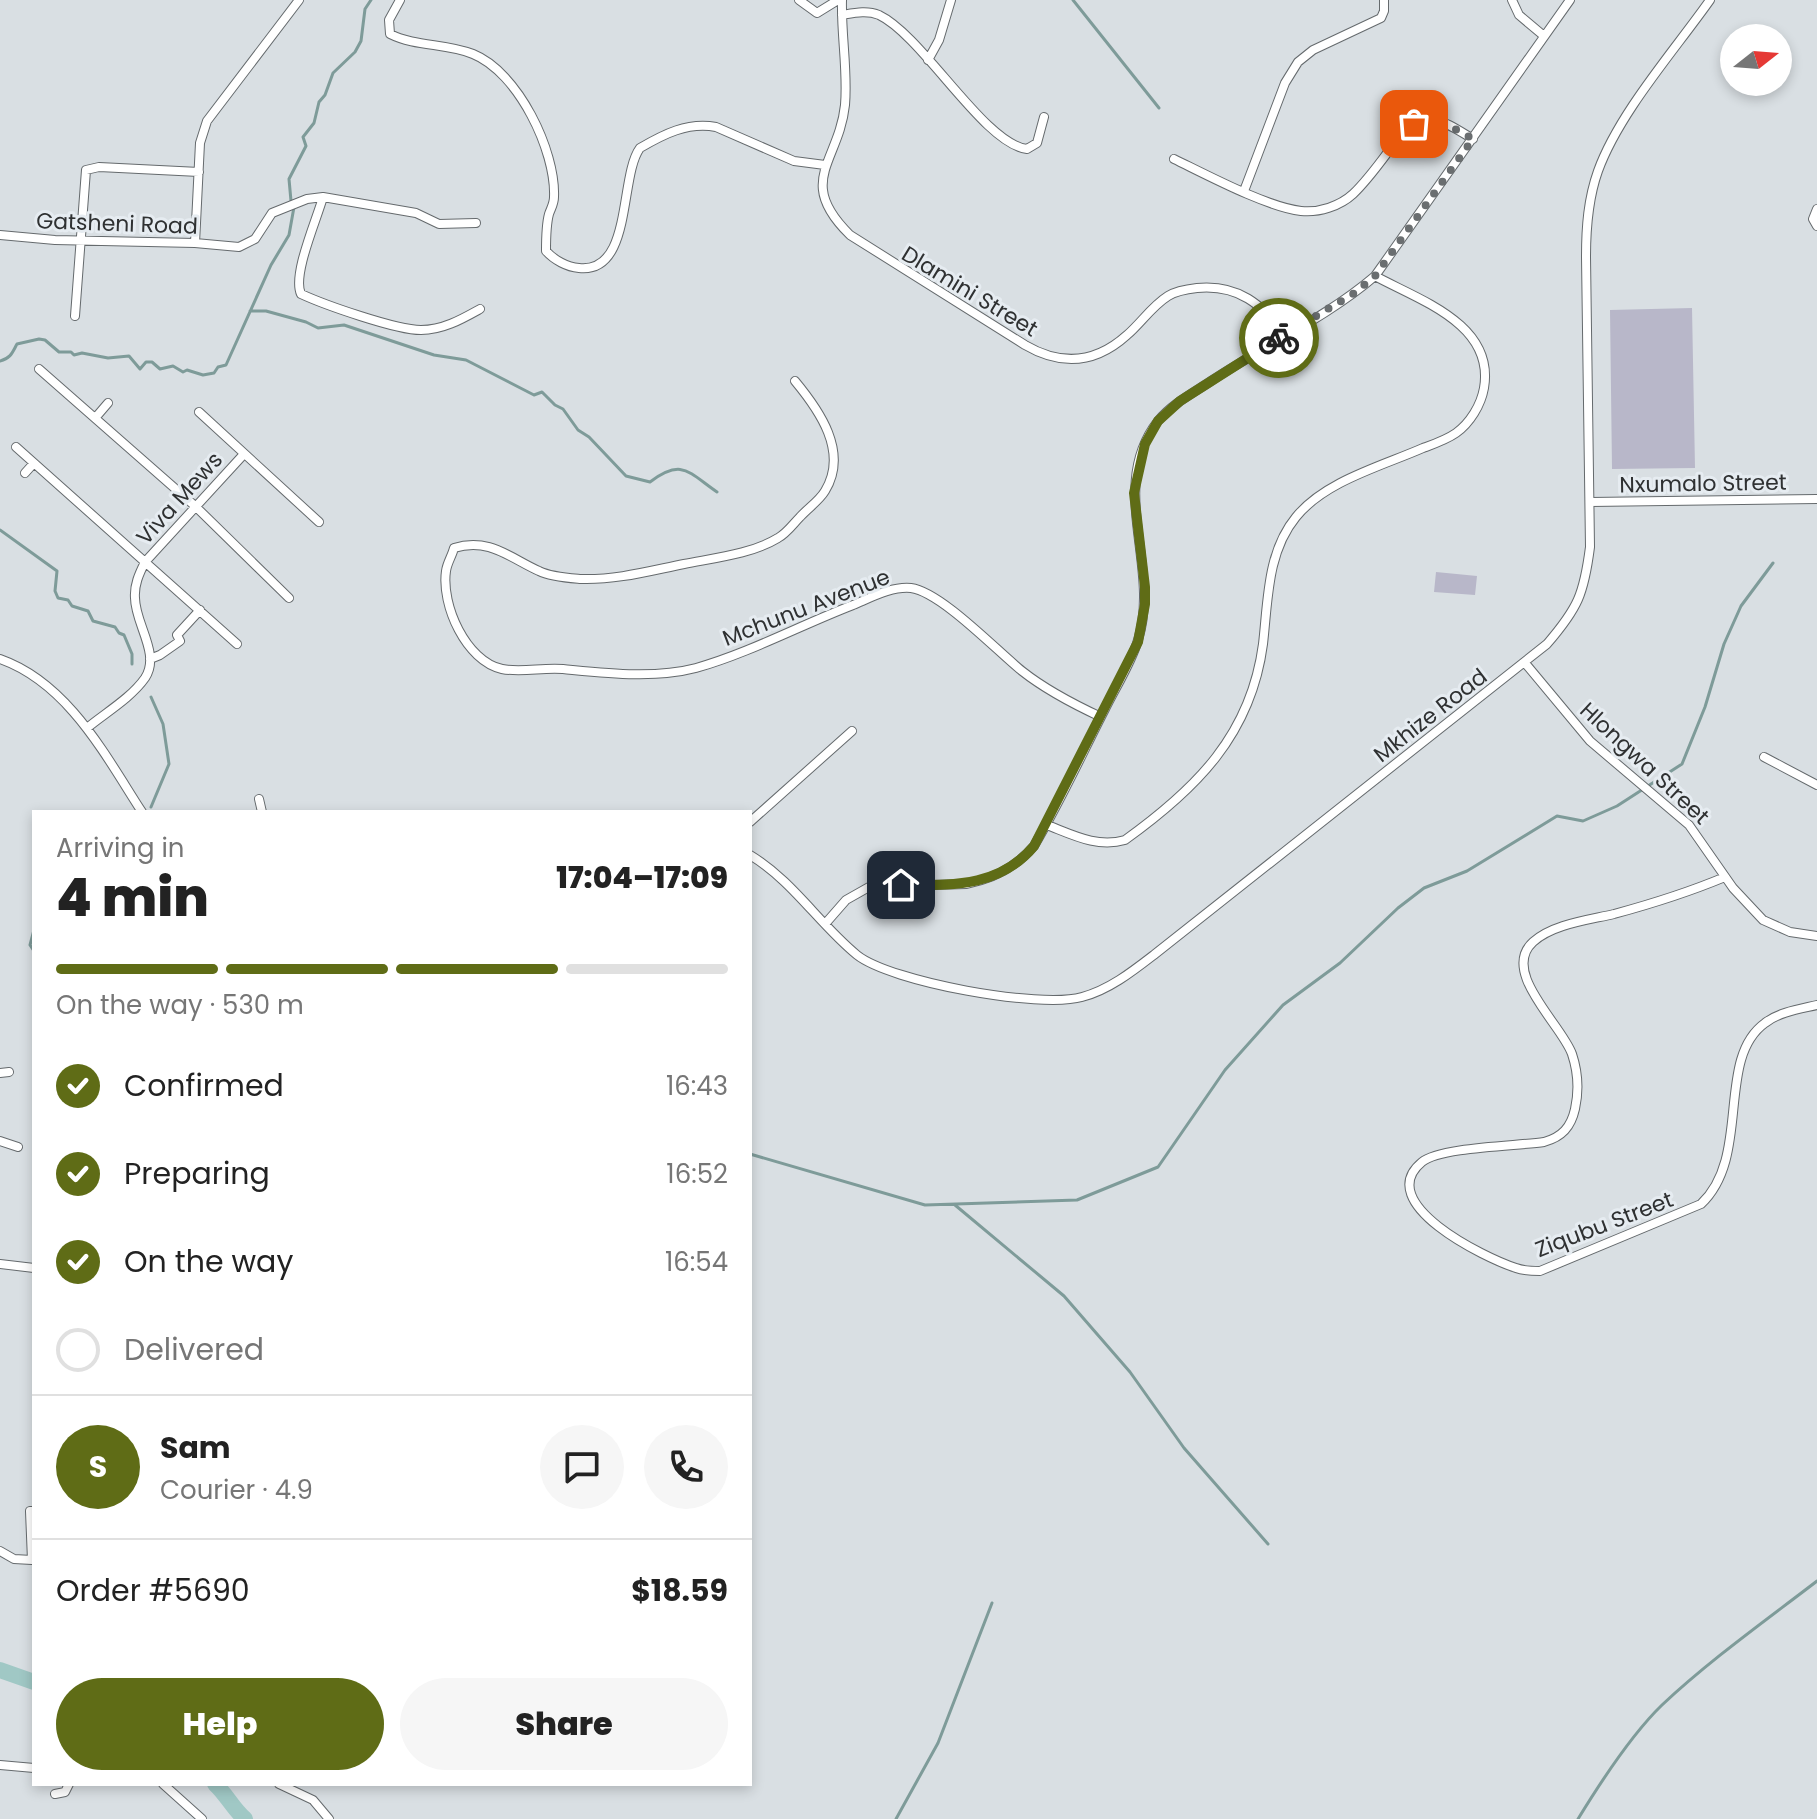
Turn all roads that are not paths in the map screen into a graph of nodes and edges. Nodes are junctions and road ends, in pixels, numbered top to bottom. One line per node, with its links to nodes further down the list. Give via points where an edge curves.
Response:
1 (299, 0): 17 (street, via 211,113 200,143)
2 (400, 0): 16 (street, via 389,20 390,34 477,55 509,82 537,124 553,174 546,251 558,262 586,268 613,252 636,153 676,129 716,127 794,161)
3 (799, 0): 4 (street, via 817,13)
4 (840, 0): 10 (street, Dlamini Street)
5 (951, 0): 12 (street)
6 (1384, 0): 18 (street, via 1381,18 1298,62)
7 (1512, 0): 11 (street, via 1519,15)
8 (1570, 0): 11 (street)
9 (1710, 0): 40 (street, Mkhize Road, via 1614,137 1591,197 1586,257)
10 (842, 15): 12 (street, via 880,16); 16 (street, Dlamini Street, via 845,106)
11 (1544, 36): 14 (street)
12 (928, 60): 13 (street, via 1014,146 1027,149 1037,143)
13 (1044, 117)
14 (1473, 139): 18 (street, via 1439,120 1414,124 1353,193 1320,210 1289,209); 26 (street)
15 (1174, 159): 18 (street)
16 (825, 165): 29 (street, Dlamini Street, via 823,195 832,218 850,235 1041,355 1068,360 1092,356 1126,336 1169,295 1192,288 1241,294)
17 (199, 172): 24 (street, via 86,170); 25 (street)
18 (1244, 191)
19 (323, 197): 21 (street, via 416,213 439,224); 25 (street, Gatsheni Road, via 272,213 244,246); 27 (street, via 300,270 301,294 421,330 450,324)
20 (1817, 209): 22 (street)
21 (476, 223)
22 (1817, 226)
23 (0, 235): 24 (street, Gatsheni Road)
24 (82, 241): 25 (street, Gatsheni Road); 28 (street)
25 (195, 243)
26 (1375, 276): 29 (street); 59 (street, via 1460,323 1472,336 1485,372 1474,413 1454,435 1340,484 1297,515 1273,566 1253,691 1226,746 1195,783 1125,840 1096,842)
27 (480, 309)
28 (75, 316)
29 (1287, 334): 50 (street, via 1180,401 1158,421 1145,444 1134,493 1145,587 1142,623)
30 (39, 369): 34 (street)
31 (795, 381): 50 (street, Mchunu Avenue, via 825,424 833,465 824,493 779,538 751,549 601,579 543,573 478,544 454,548 446,571 451,610 458,630 479,657 504,669 657,674 698,667 876,596 910,588 945,606 1024,673)
32 (108, 403): 34 (street)
33 (199, 412): 36 (street, Viva Mews)
34 (96, 417): 41 (street)
35 (16, 447): 37 (street)
36 (244, 454): 41 (street, Viva Mews); 42 (street, Viva Mews)
37 (34, 463): 38 (street); 43 (street)
38 (25, 473)
39 (1817, 499): 40 (street, Nxumalo Street)
40 (1590, 502): 49 (street, Mkhize Road, via 1590,547 1578,604)
41 (195, 506): 43 (street, Viva Mews); 44 (street)
42 (319, 522)
43 (145, 562): 45 (street); 48 (street, Viva Mews, via 135,599)
44 (289, 598)
45 (200, 610): 46 (street); 48 (street, via 177,635 180,641)
46 (237, 644)
47 (0, 659): 51 (street, via 45,684)
48 (150, 659): 51 (street, via 143,681)
49 (1525, 663): 61 (street, Hlongwa Street, via 1590,741 1689,825); 62 (street, Mkhize Road, via 1126,976 1081,997 1032,999 911,979 867,962)
50 (1101, 717): 59 (street)
51 (87, 728): 56 (street)
52 (852, 731): 58 (street)
53 (1764, 757): 54 (street)
54 (1817, 785)
55 (259, 799): 57 (street)
56 (141, 810)
57 (262, 810)
58 (752, 820)
59 (1047, 825): 62 (street, via 1031,850 1003,873 966,884 869,887 846,900)
60 (752, 856): 62 (street, Mkhize Road, via 774,871)
61 (1725, 877): 63 (street, Hlongwa Street, via 1763,920); 64 (street, Ziqubu Street, via 1558,928 1529,945 1524,974 1574,1062 1578,1085 1572,1122 1560,1136 1544,1142 1431,1157 1411,1176 1409,1191 1418,1209 1500,1262 1540,1271 1701,1204 1723,1174 1738,1073 1751,1038 1771,1019)
62 (825, 924)
63 (1817, 936)
64 (1817, 1005)
65 (0, 1141): 66 (street)
66 (18, 1147)
67 (0, 1264): 68 (street)
68 (32, 1268)
69 (32, 1511): 72 (street)
70 (0, 1551): 71 (street)
71 (32, 1560)
72 (32, 1560)
73 (0, 1765): 74 (street)
74 (32, 1768)
75 (68, 1786): 78 (street)
76 (165, 1786): 79 (street)
77 (283, 1786): 80 (street, via 313,1800)
78 (55, 1794)
79 (202, 1819)
80 (329, 1819)

